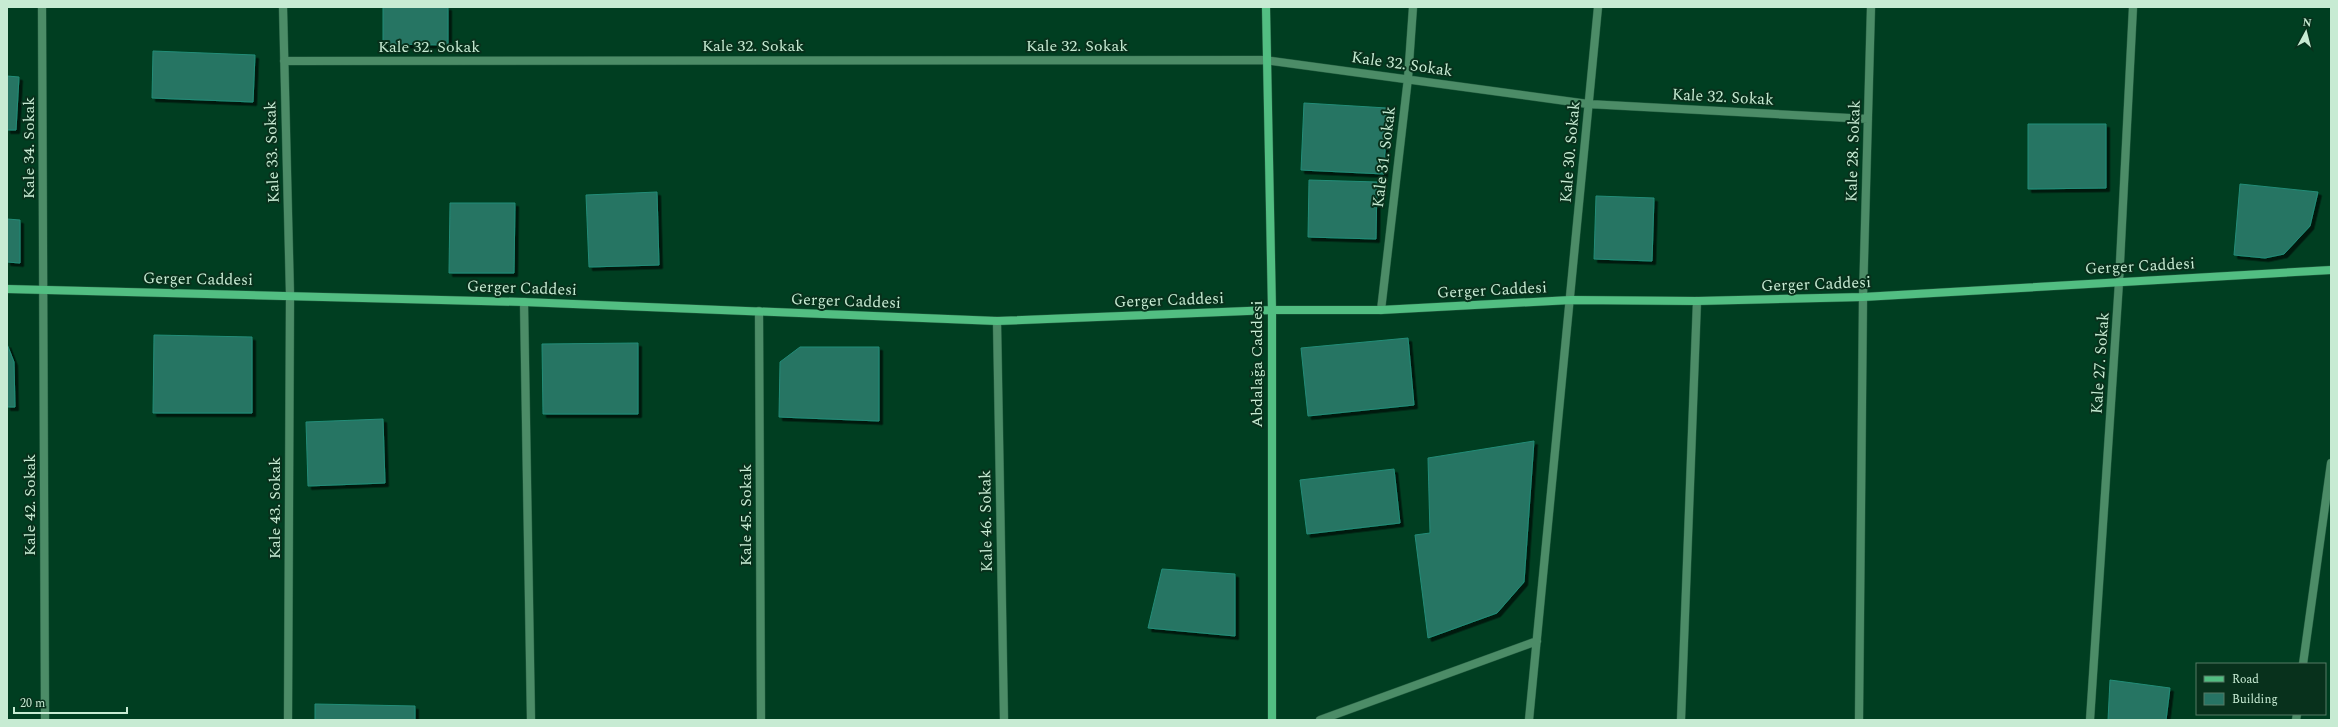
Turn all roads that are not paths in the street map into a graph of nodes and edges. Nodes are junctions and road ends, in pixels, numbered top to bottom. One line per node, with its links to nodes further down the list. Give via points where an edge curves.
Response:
1 (42, 7): 16 (street, Kale 34. Sokak)
2 (283, 7): 9 (street, Kale 33. Sokak)
3 (1266, 7): 8 (street, Abdalağa Caddesi)
4 (1413, 7): 10 (street, Kale 31. Sokak)
5 (1598, 7): 11 (street, Kale 30. Sokak)
6 (1870, 7): 12 (street, Kale 28. Sokak)
7 (2133, 7): 14 (street, Kale 27. Sokak)
8 (1265, 60): 9 (street, Kale 32. Sokak); 10 (street, Kale 32. Sokak); 22 (street, Abdalağa Caddesi)
9 (284, 61): 17 (street, Kale 33. Sokak)
10 (1408, 78): 11 (street, Kale 32. Sokak); 23 (street, Kale 31. Sokak)
11 (1588, 104): 12 (street, Kale 32. Sokak); 19 (street, Kale 30. Sokak)
12 (1868, 119): 18 (street, Kale 28. Sokak)
13 (2331, 270): 14 (street, Gerger Caddesi)
14 (2119, 282): 18 (street, Gerger Caddesi); 39 (street, Kale 27. Sokak)
15 (7, 289): 16 (street, Gerger Caddesi)
16 (43, 289): 17 (street, Gerger Caddesi); 29 (street, Kale 42. Sokak)
17 (290, 295): 21 (street, Gerger Caddesi); 30 (street, Kale 43. Sokak)
18 (1863, 297): 20 (street, Gerger Caddesi); 38 (street, Kale 28. Sokak)
19 (1571, 300): 20 (street, Gerger Caddesi); 23 (street, Gerger Caddesi); 27 (street, Kale 30. Sokak)
20 (1697, 301): 37 (street)
21 (524, 302): 24 (street, Gerger Caddesi); 31 (street)
22 (1272, 310): 23 (street, Gerger Caddesi); 25 (street, Gerger Caddesi); 34 (street, Abdalağa Caddesi)
23 (1380, 310)
24 (759, 311): 25 (street, Gerger Caddesi); 32 (street, Kale 45. Sokak)
25 (997, 321): 33 (street, Kale 46. Sokak)
26 (2331, 464): 28 (street)
27 (1537, 641): 35 (street); 36 (street, Kale 30. Sokak)
28 (2304, 663)
29 (45, 720)
30 (288, 720)
31 (531, 720)
32 (761, 720)
33 (1004, 720)
34 (1272, 720)
35 (1320, 720)
36 (1529, 720)
37 (1681, 720)
38 (1859, 720)
39 (2090, 720)

